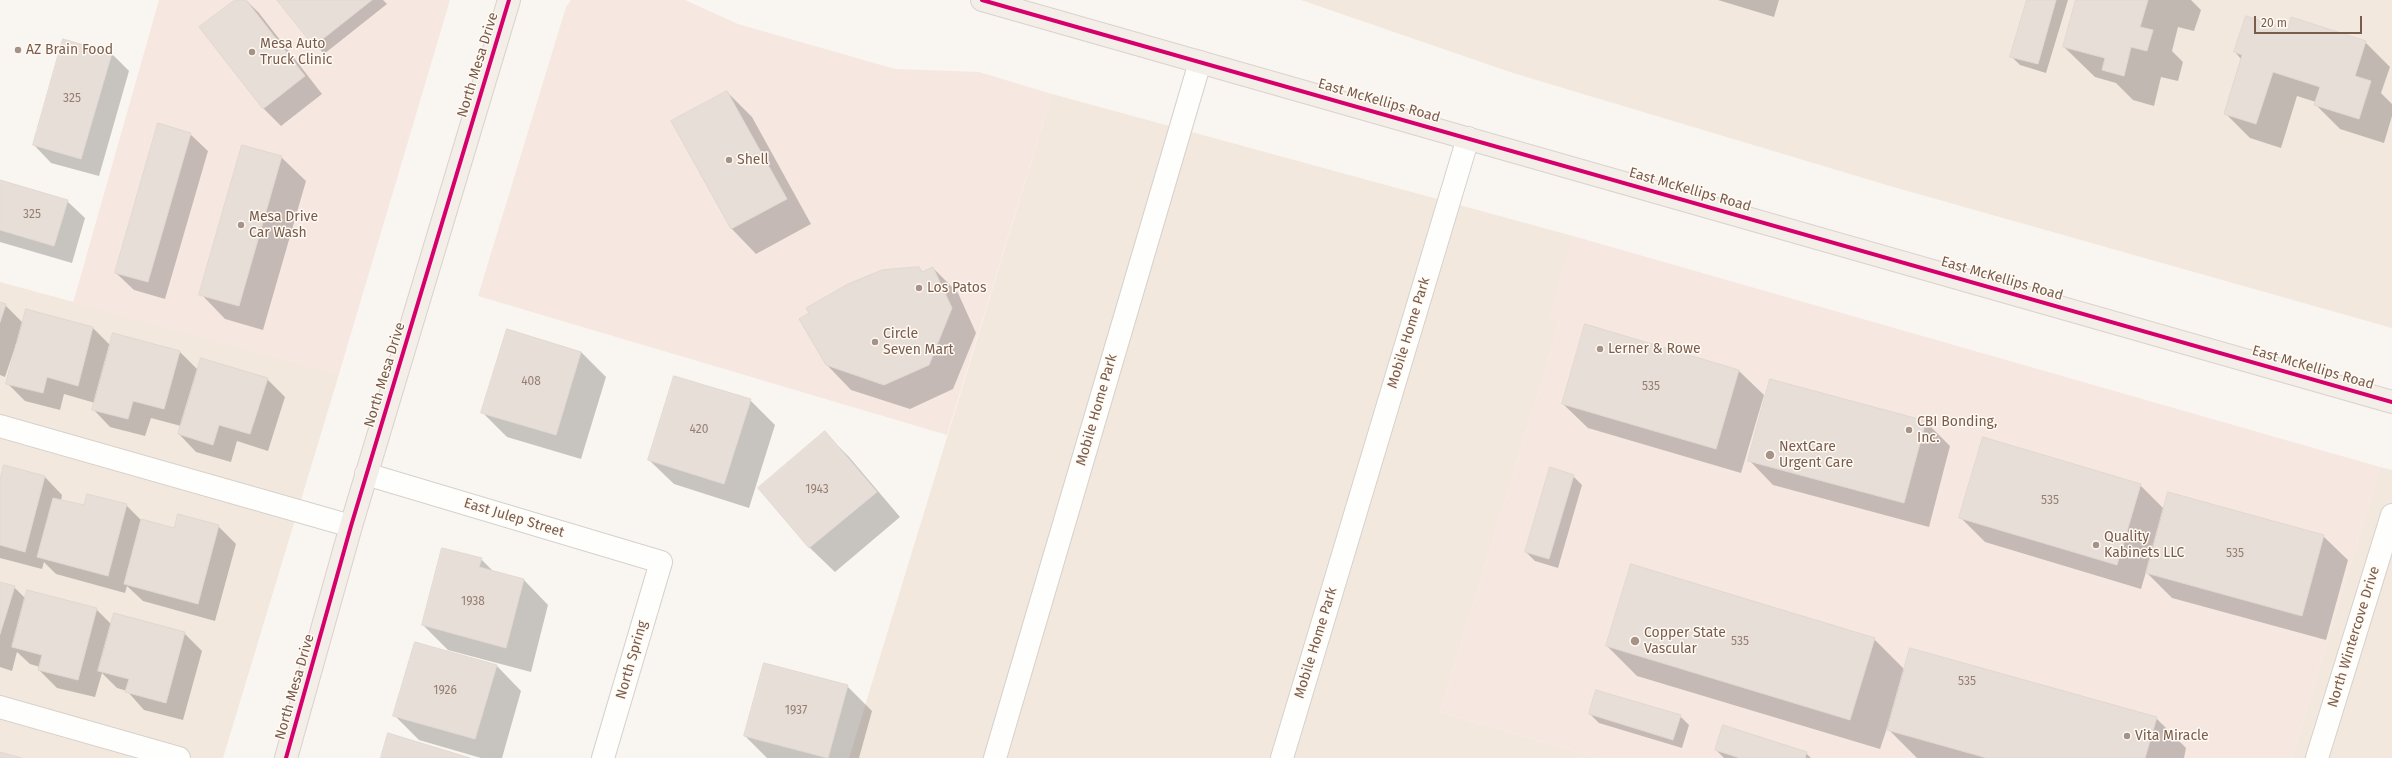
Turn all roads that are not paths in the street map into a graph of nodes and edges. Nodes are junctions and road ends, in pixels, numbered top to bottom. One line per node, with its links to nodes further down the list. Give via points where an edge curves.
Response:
1 (509, 0): 7 (main road, North Mesa Drive)
2 (982, 0): 3 (main road, East McKellips Road)
3 (1200, 62): 4 (main road, East McKellips Road); 15 (street, Mobile Home Park)
4 (1468, 138): 5 (main road, East McKellips Road); 16 (street, Mobile Home Park)
5 (2392, 402)
6 (0, 426): 9 (street)
7 (366, 474): 9 (main road, North Mesa Drive); 10 (street, East Julep Street)
8 (2392, 515): 17 (street, North Wintercove Drive)
9 (351, 526): 13 (main road, North Mesa Drive)
10 (661, 562): 14 (street, North Spring)
11 (0, 707): 12 (street)
12 (179, 758)
13 (286, 758)
14 (603, 758)
15 (995, 758)
16 (1282, 758)
17 (2316, 758)

